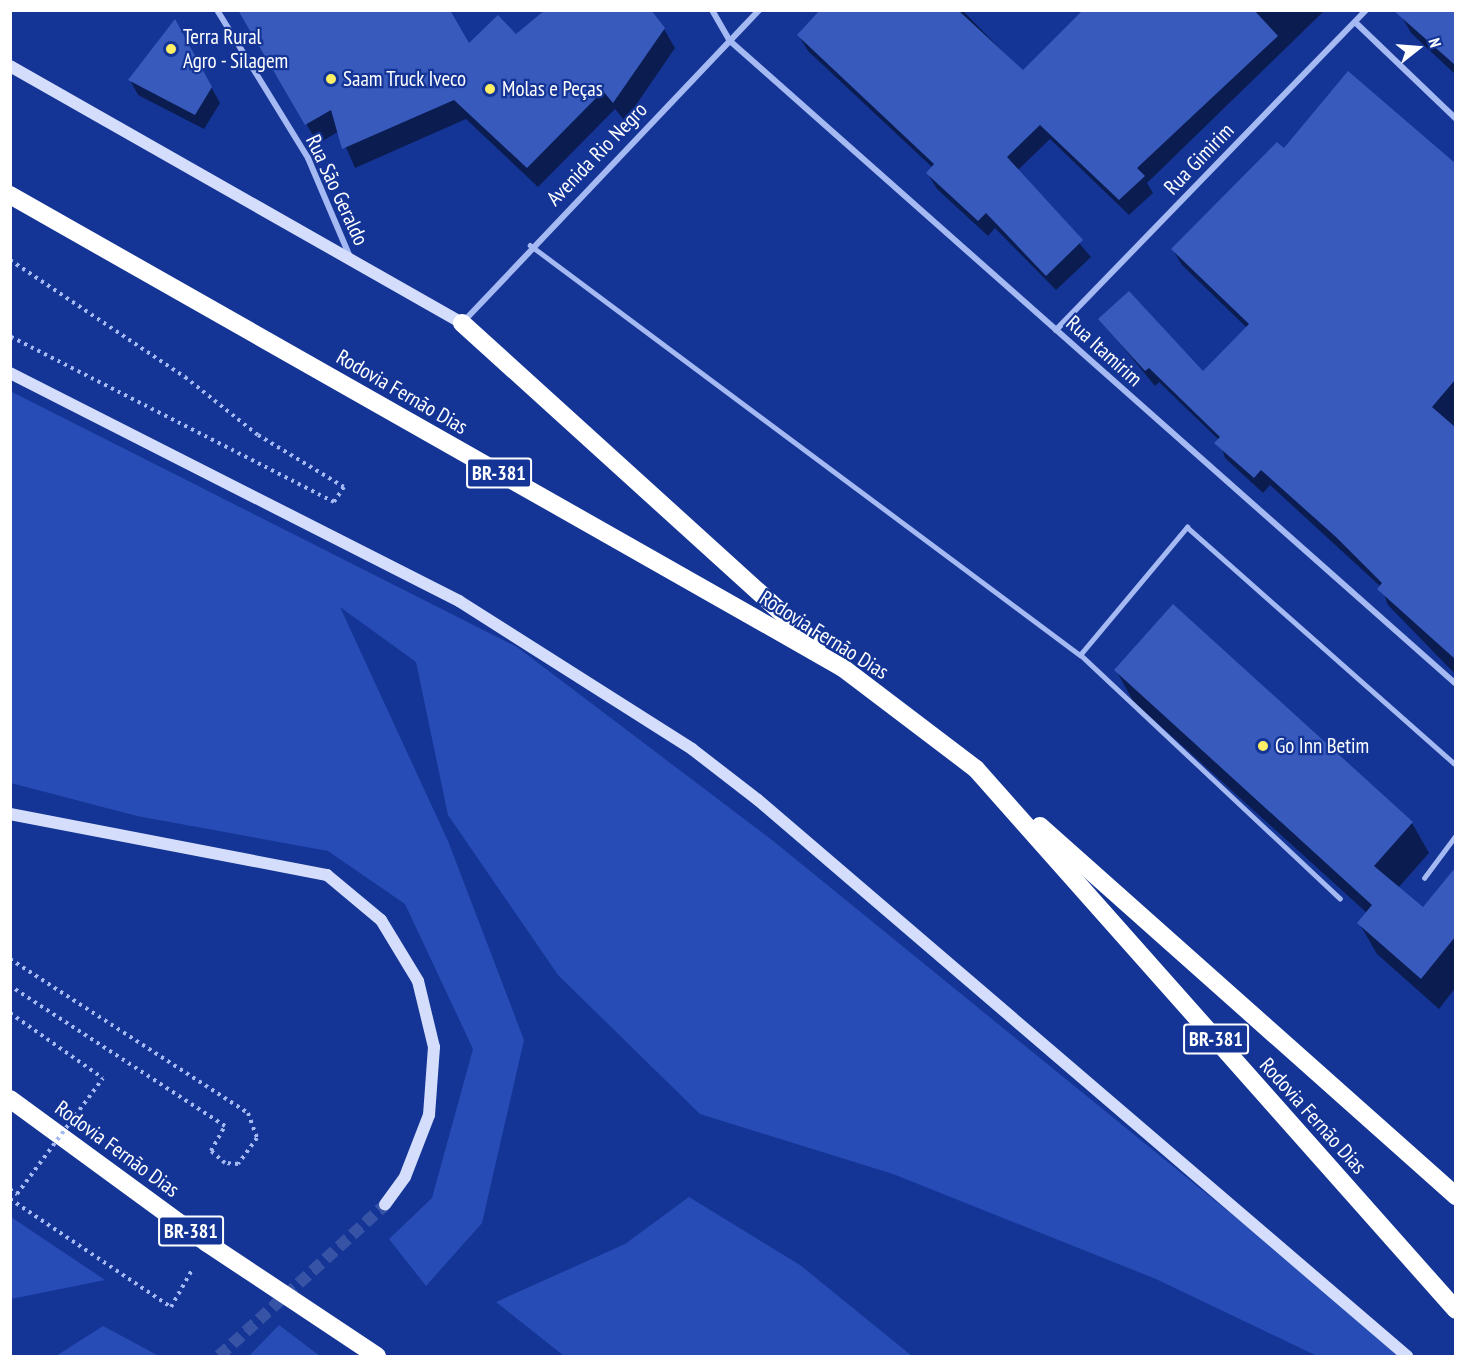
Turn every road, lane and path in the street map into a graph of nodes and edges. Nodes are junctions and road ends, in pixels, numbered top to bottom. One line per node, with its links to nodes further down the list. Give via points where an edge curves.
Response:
1 (217, 10): 12 (street, Rua São Geraldo, via 308,158)
2 (712, 10): 6 (street, Rua Itamirim)
3 (759, 10): 6 (street, Avenida Rio Negro)
4 (1366, 10): 5 (street, Rua Gimirim)
5 (1355, 22): 8 (street); 14 (street, Rua Gimirim)
6 (730, 41): 10 (street, Avenida Rio Negro); 14 (street, Rua Itamirim)
7 (10, 66): 12 (main road, BR-381)
8 (1455, 119)
9 (10, 195): 18 (highway, Rodovia Fernão Dias / BR-381)
10 (530, 245): 13 (street, Avenida Rio Negro); 17 (lane)
11 (10, 260): 15 (path, via 185,377 258,435 344,488 334,502)
12 (351, 260): 13 (main road, BR-381)
13 (462, 323): 18 (highway, BR-381)
14 (1056, 330): 19 (street, Rua Itamirim)
15 (10, 336)
16 (10, 373): 37 (main road, via 459,601 692,749 758,800)
17 (1080, 655): 20 (lane, via 1187,526); 25 (lane)
18 (843, 668): 21 (highway, Rodovia Fernão Dias / BR-381)
19 (1455, 684)
20 (1455, 765)
21 (976, 769): 31 (highway); 35 (highway, Rodovia Fernão Dias / BR-381)
22 (10, 814): 33 (main road, via 327,875 381,920 418,981 434,1047 429,1114 405,1177)
23 (1455, 835): 24 (lane)
24 (1424, 879)
25 (1340, 899)
26 (10, 959): 27 (path, via 248,1113 257,1138 238,1164 225,1163 211,1151 225,1126)
27 (10, 986)
28 (10, 1013): 30 (path, bridge, via 103,1078 17,1194)
29 (10, 1099): 34 (highway, Rodovia Fernão Dias / BR-381)
30 (10, 1189)
31 (1455, 1196)
32 (10, 1199): 34 (path, via 171,1307)
33 (386, 1205)
34 (207, 1243): 36 (highway, Rodovia Fernão Dias / BR-381)
35 (1455, 1310)
36 (377, 1356)
37 (1407, 1356)

